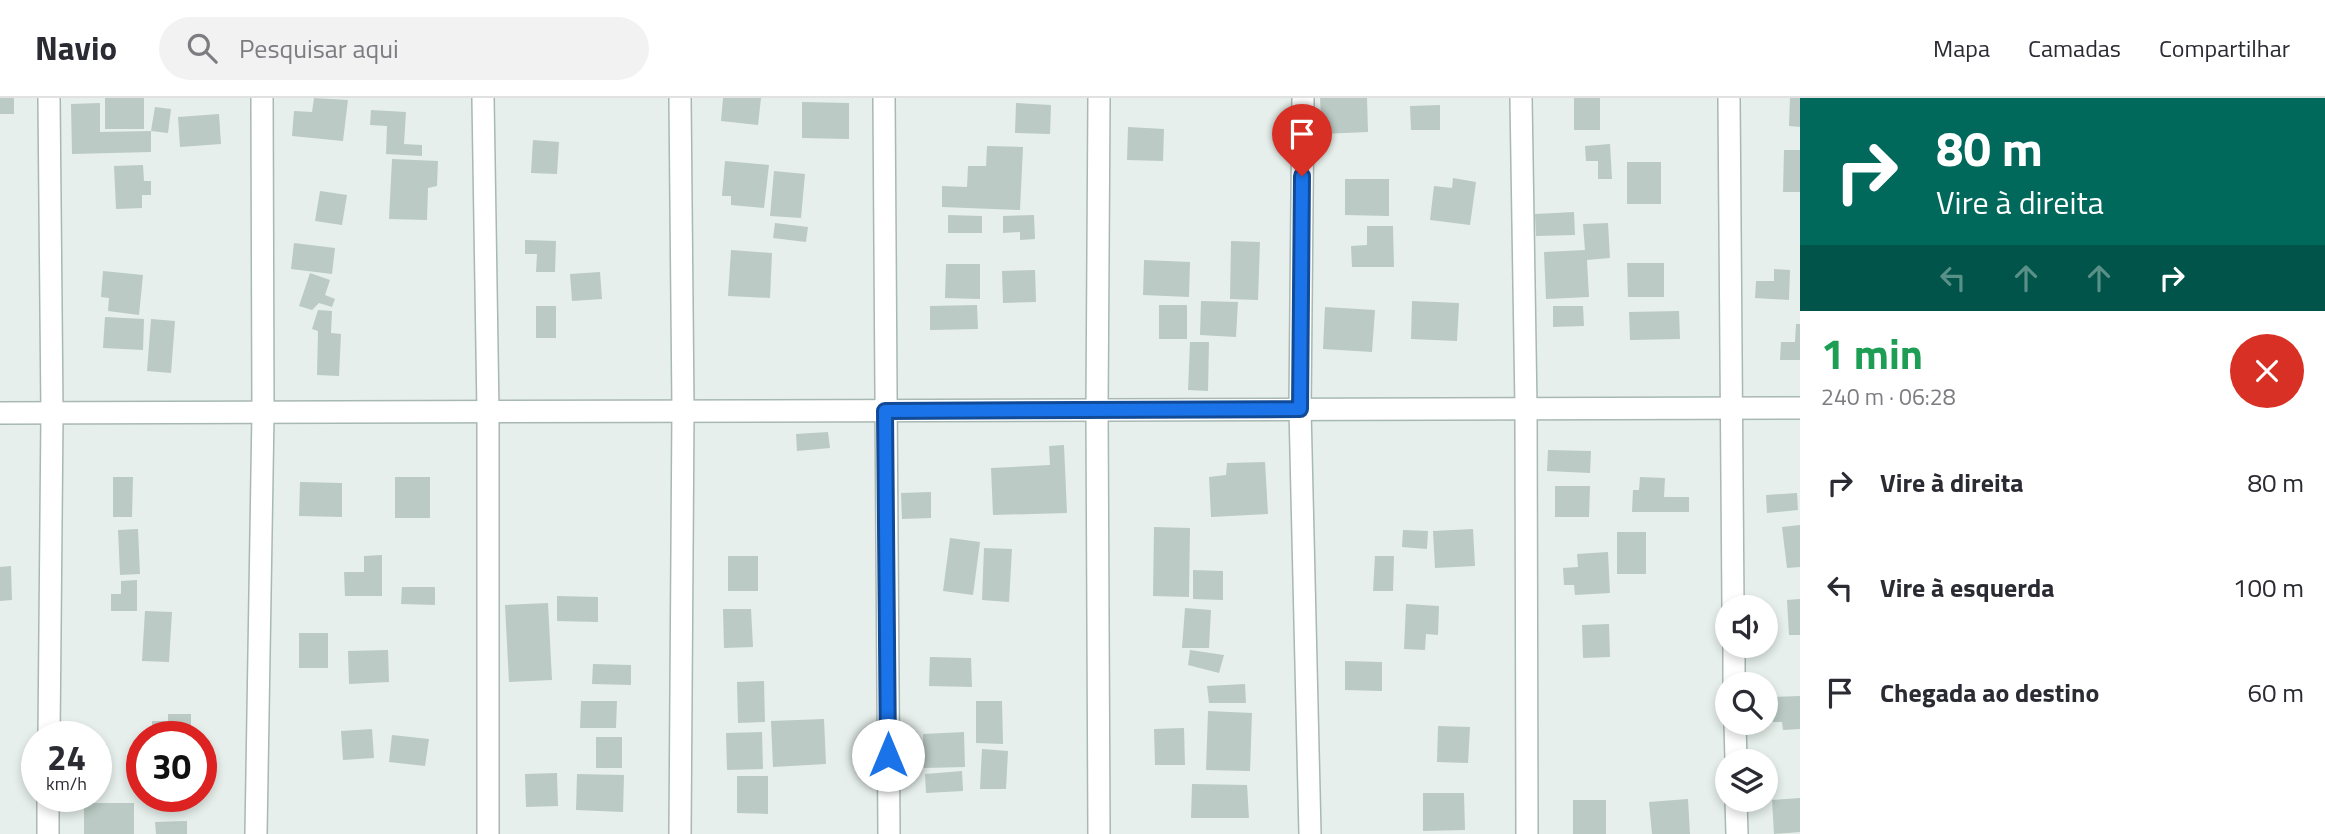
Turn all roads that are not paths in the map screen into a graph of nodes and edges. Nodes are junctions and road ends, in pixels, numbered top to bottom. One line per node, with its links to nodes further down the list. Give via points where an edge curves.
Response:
1 (48, 98): 20 (street)
2 (262, 98): 19 (street)
3 (483, 98): 17 (street)
4 (680, 98): 14 (street)
5 (884, 98): 16 (street)
6 (1099, 98): 15 (street)
7 (1303, 98): 13 (street)
8 (1521, 98): 11 (street)
9 (1729, 98): 10 (street)
10 (1730, 407): 11 (street); 12 (street); 21 (street)
11 (1526, 408): 13 (street); 32 (street)
12 (1800, 408)
13 (1300, 409): 15 (street); 31 (street)
14 (683, 410): 16 (street); 17 (street); 28 (street)
15 (1097, 410): 16 (street); 30 (street)
16 (885, 411): 29 (street)
17 (488, 412): 19 (street); 27 (street)
18 (0, 413): 20 (street)
19 (262, 413): 20 (street); 26 (street)
20 (52, 414): 22 (street)
21 (1733, 595)
22 (49, 721)
23 (48, 812): 25 (street)
24 (1736, 812): 33 (street)
25 (48, 834)
26 (256, 834)
27 (488, 834)
28 (680, 834)
29 (889, 834)
30 (1099, 834)
31 (1310, 834)
32 (1527, 834)
33 (1737, 834)

